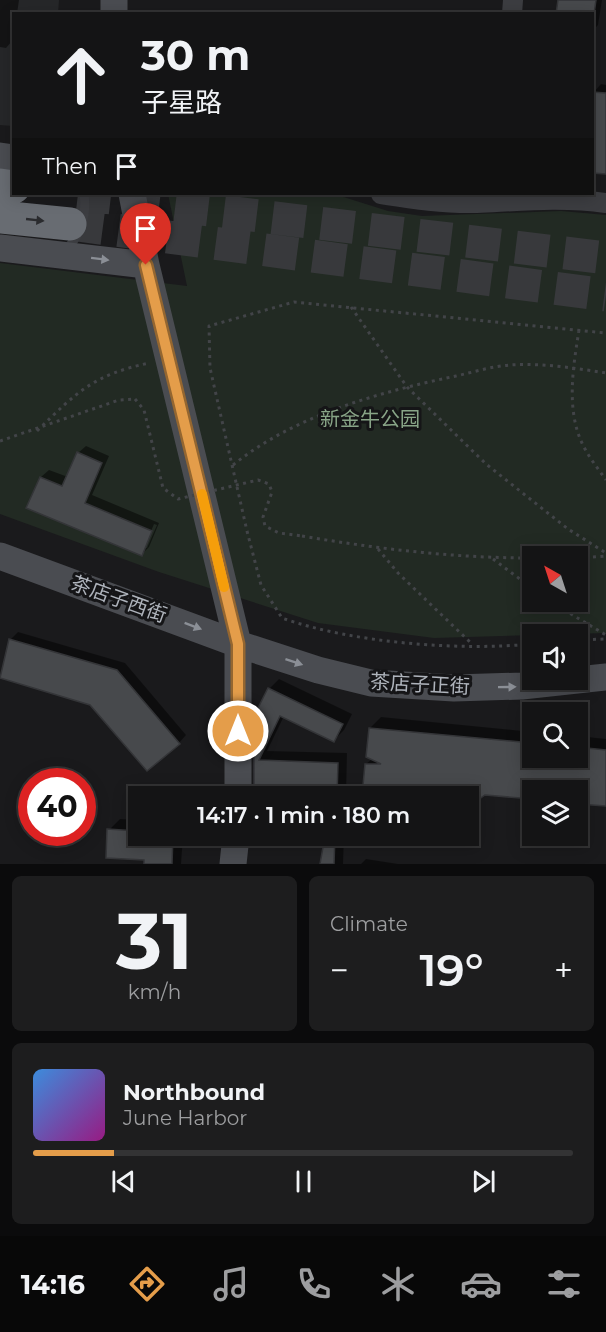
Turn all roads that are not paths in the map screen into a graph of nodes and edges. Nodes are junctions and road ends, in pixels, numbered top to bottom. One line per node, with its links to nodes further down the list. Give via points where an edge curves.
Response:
1 (84, 195): 7 (lane, via 77,237)
2 (132, 195): 9 (main road)
3 (387, 195): 4 (street, via 477,203)
4 (509, 197): 5 (street)
5 (606, 203)
6 (0, 217): 7 (highway, one-way to 7)
7 (65, 239): 8 (main road); 9 (main road, one-way to 9)
8 (0, 248)
9 (146, 265): 11 (main road)
10 (0, 556): 11 (main road, 茶店子西街, one-way to 11)
11 (238, 644): 12 (main road, 茶店子正街, one-way to 12, via 371,683 511,687); 13 (main road)
12 (606, 677)
13 (238, 786)
14 (235, 846): 15 (main road)
15 (233, 864)

